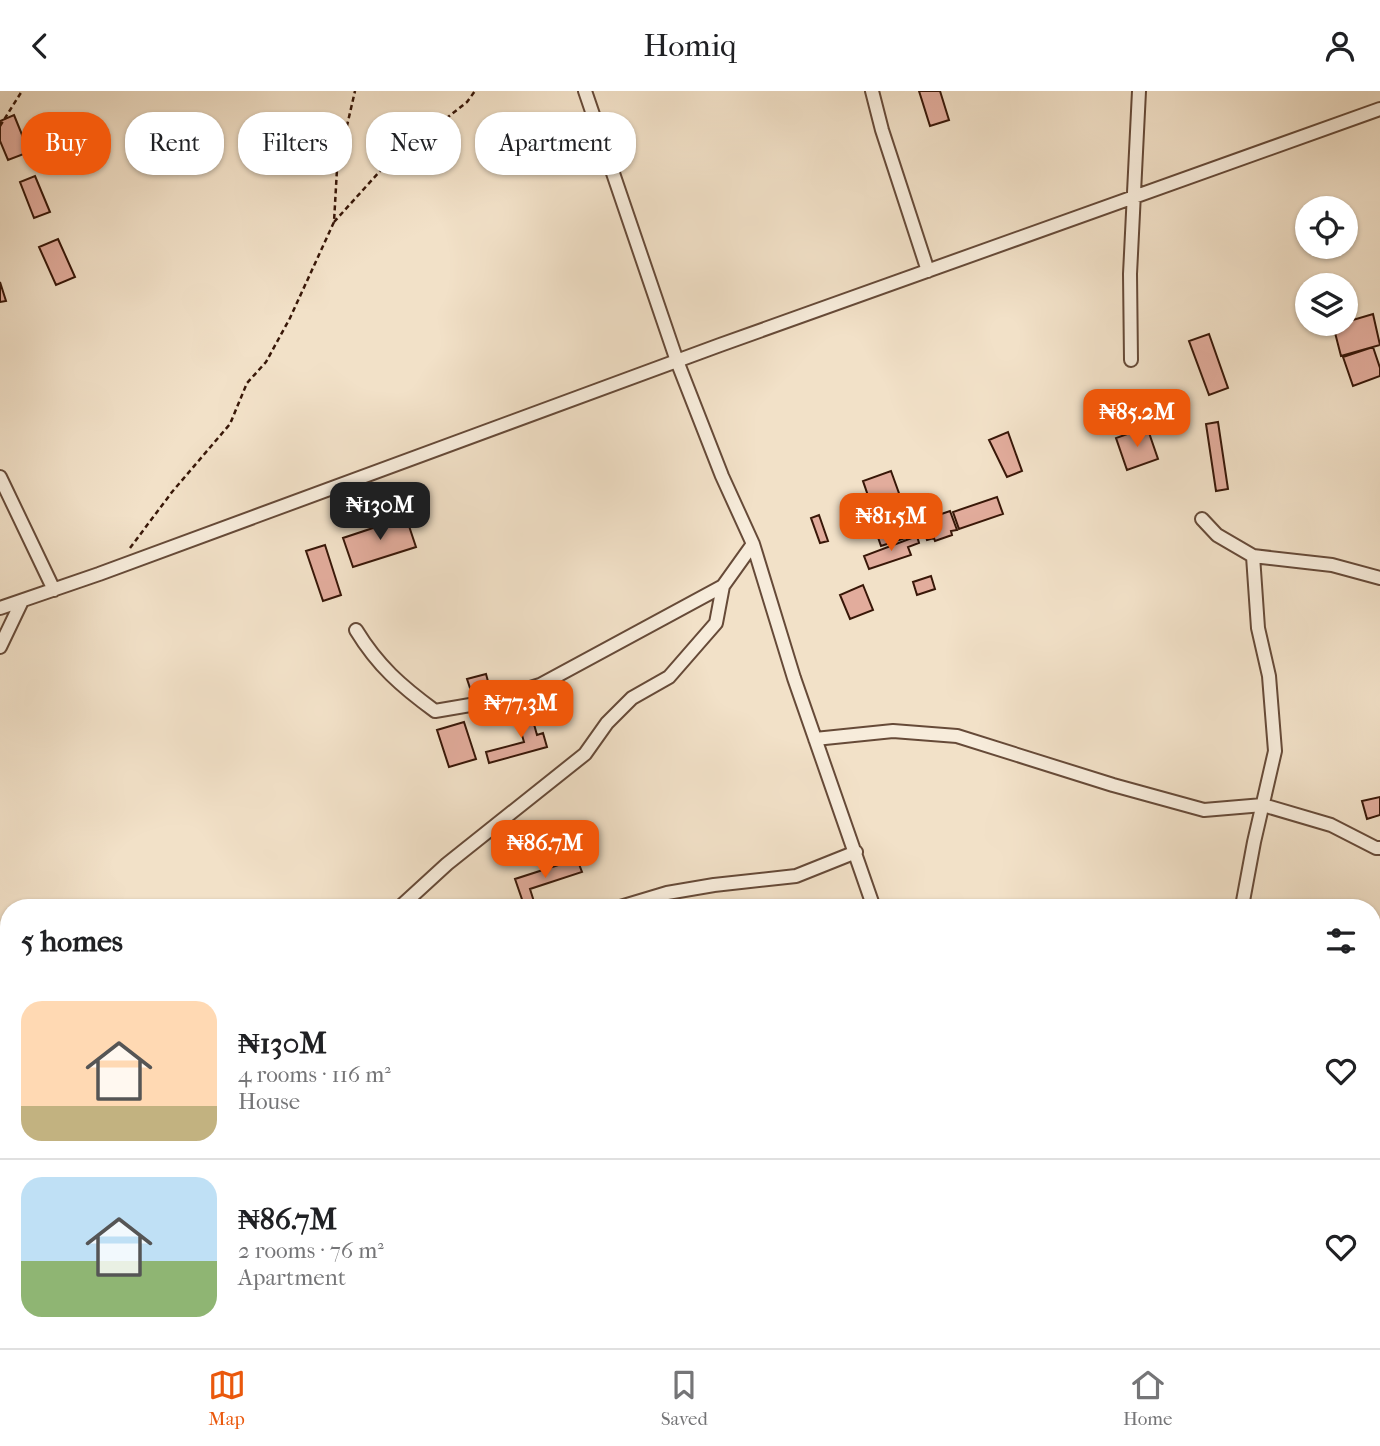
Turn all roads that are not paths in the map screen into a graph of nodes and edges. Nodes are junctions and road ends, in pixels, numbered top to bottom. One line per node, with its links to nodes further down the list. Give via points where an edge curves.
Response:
1 (584, 91): 8 (street)
2 (872, 91): 6 (street)
3 (1139, 91): 5 (street)
4 (1380, 109): 5 (street)
5 (1135, 197): 6 (street); 7 (street)
6 (928, 271): 8 (street)
7 (1131, 360)
8 (677, 361): 11 (street); 15 (street)
9 (0, 477): 15 (street)
10 (1202, 519): 12 (street, via 1217,535)
11 (753, 544): 14 (street); 20 (street)
12 (1253, 556): 13 (street, via 1332,565); 21 (street, via 1275,751)
13 (1380, 578)
14 (723, 586): 18 (street, via 540,685 482,703 435,711 400,685 372,656); 24 (street, via 716,623 669,677 632,698 585,754)
15 (54, 590): 16 (street)
16 (22, 600): 17 (street); 19 (street)
17 (0, 608)
18 (356, 630)
19 (0, 646)
20 (815, 739): 21 (street, via 893,731 957,736 1204,810); 23 (street)
21 (1263, 805): 22 (street, via 1331,825); 27 (street)
22 (1380, 848)
23 (856, 852): 25 (street, via 796,876); 26 (street)
24 (409, 899)
25 (647, 899)
26 (871, 899)
27 (1245, 899)

